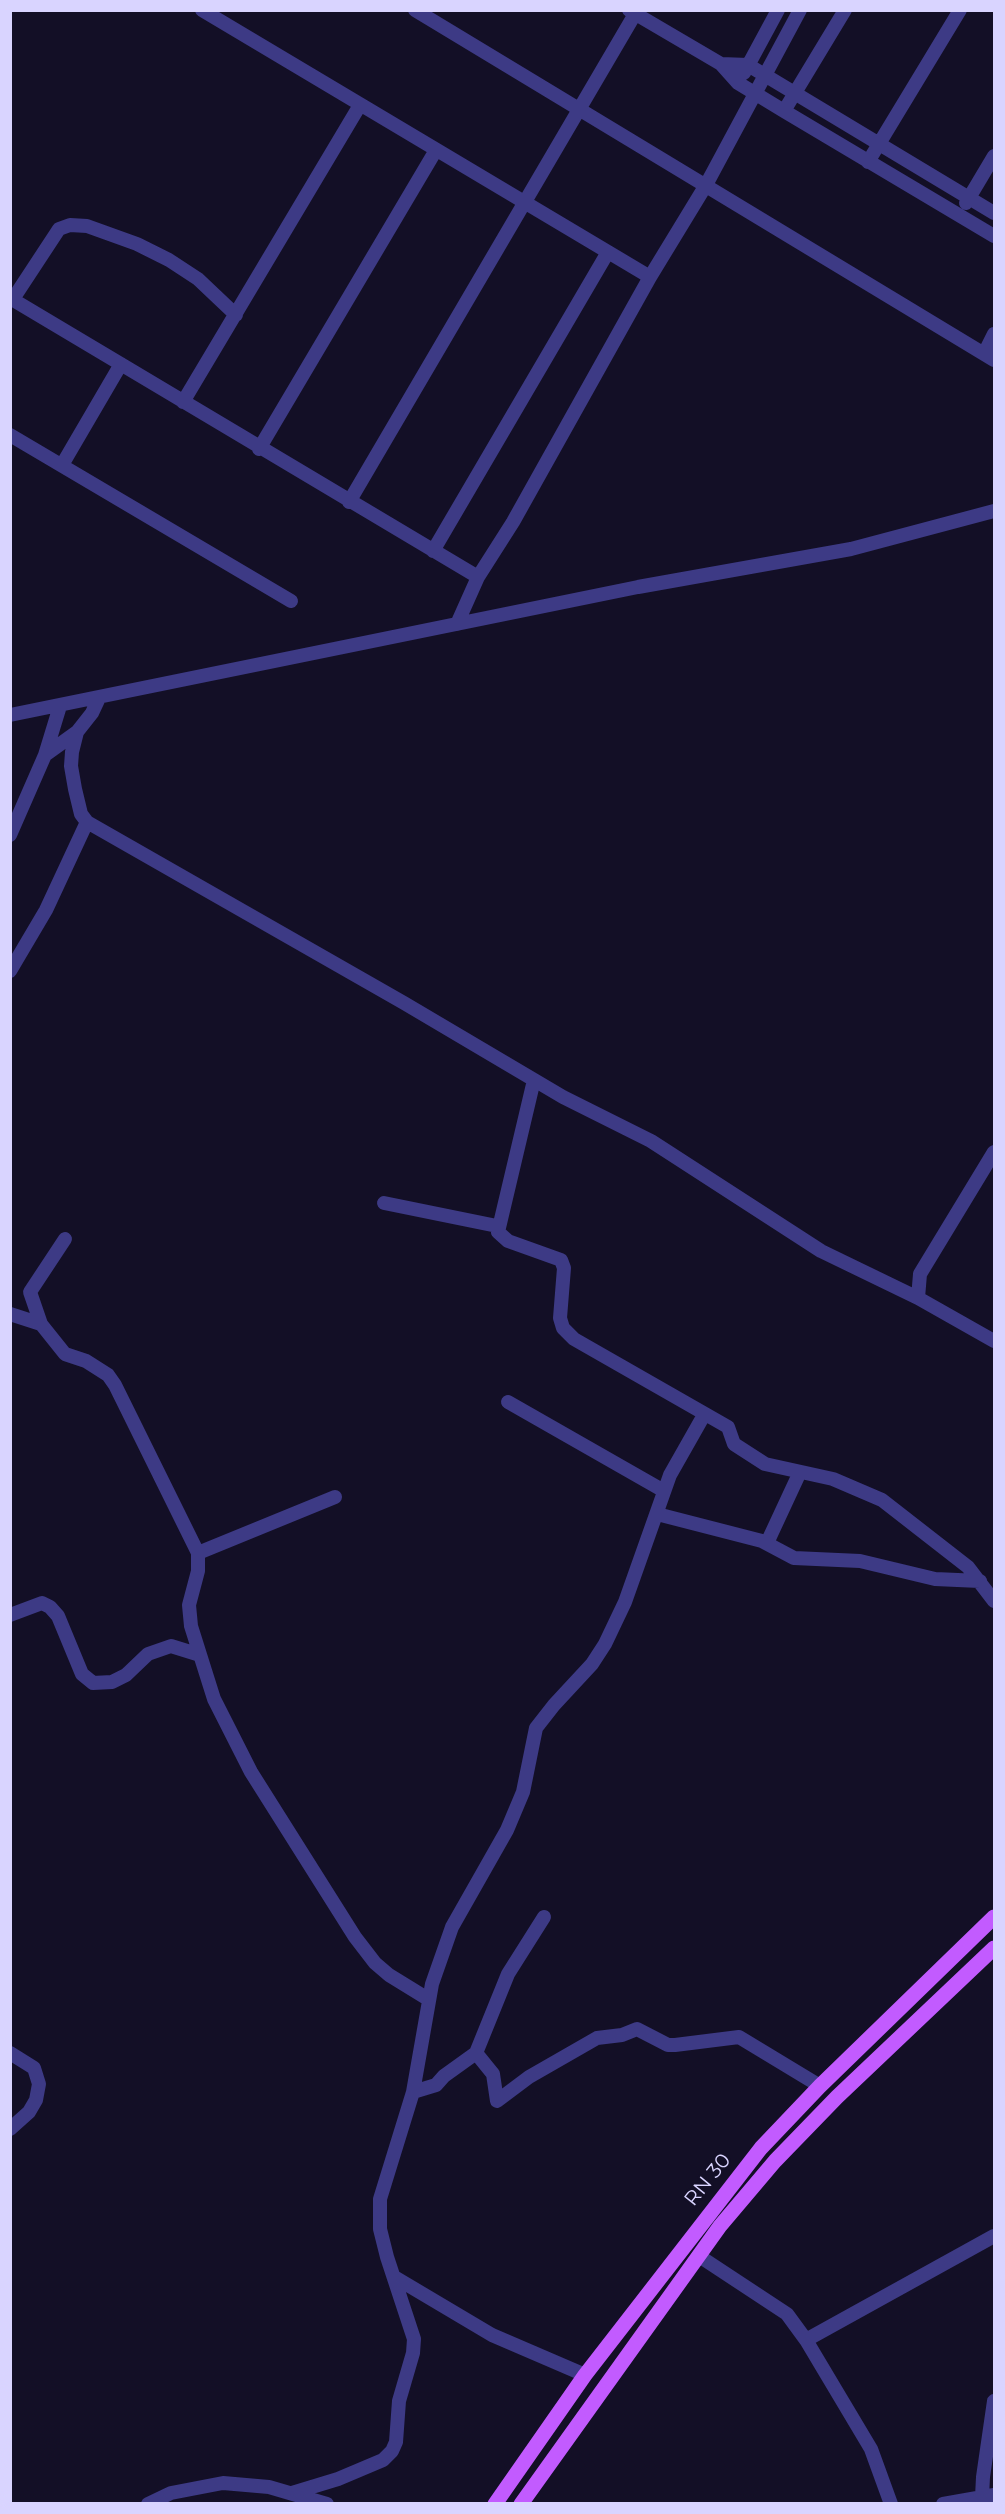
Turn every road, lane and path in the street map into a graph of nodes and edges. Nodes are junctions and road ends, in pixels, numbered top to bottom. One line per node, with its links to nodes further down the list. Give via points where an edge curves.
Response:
1 (202, 10): 14 (street)
2 (415, 10): 15 (street)
3 (778, 10): 9 (street)
4 (800, 10): 10 (street)
5 (845, 10): 13 (street)
6 (960, 10): 17 (street)
7 (632, 12): 8 (street); 15 (street)
8 (721, 64): 9 (street); 11 (street)
9 (748, 65): 10 (street); 11 (street)
10 (764, 75): 12 (street); 13 (street)
11 (738, 82): 12 (street)
12 (754, 93): 16 (street); 21 (street)
13 (795, 93): 16 (street); 17 (street)
14 (360, 105): 18 (street); 30 (street)
15 (578, 109): 21 (street); 23 (street)
16 (784, 111): 20 (street)
17 (880, 143): 20 (street); 22 (street)
18 (436, 150): 23 (street); 36 (street)
19 (994, 156): 22 (street)
20 (868, 162): 25 (street)
21 (706, 185): 28 (street); 32 (street)
22 (969, 198): 24 (street); 25 (street)
23 (524, 201): 27 (street); 38 (street)
24 (994, 213)
25 (958, 215): 26 (street)
26 (994, 237)
27 (608, 252): 28 (street); 40 (street)
28 (650, 277): 41 (street, via 513,522)
29 (12, 298): 30 (street, via 59,229 87,226 169,260 198,279); 33 (street)
30 (236, 315): 34 (street)
31 (994, 334): 32 (street)
32 (989, 357)
33 (121, 364): 34 (street); 37 (street)
34 (183, 402): 36 (street)
35 (10, 435): 37 (street)
36 (259, 449): 38 (street)
37 (62, 465): 42 (street)
38 (350, 502): 40 (street)
39 (994, 511): 43 (street, via 851,549)
40 (433, 551): 41 (street)
41 (478, 577): 43 (street)
42 (291, 601)
43 (457, 624): 44 (street)
44 (99, 698): 45 (street); 47 (street)
45 (60, 706): 46 (street); 48 (street)
46 (10, 715)
47 (77, 732): 48 (street); 49 (street, via 70,766 81,814)
48 (45, 755): 50 (street)
49 (87, 822): 51 (street, via 46,910); 52 (street)
50 (10, 835)
51 (10, 971)
52 (534, 1080): 55 (street); 57 (street, via 651,1141 821,1251)
53 (994, 1152): 57 (street, via 920,1274)
54 (384, 1203): 55 (street)
55 (497, 1226): 62 (street, via 500,1237 561,1260 564,1268 560,1318 563,1328 574,1339)
56 (64, 1239): 59 (street, via 30,1292)
57 (918, 1298): 60 (street)
58 (10, 1314): 59 (street)
59 (41, 1324): 68 (street, via 65,1354 86,1361 108,1375 115,1385)
60 (994, 1341)
61 (508, 1402): 64 (street)
62 (704, 1414): 63 (street, via 728,1426 734,1444 760,1462); 64 (street)
63 (800, 1472): 67 (street); 69 (street, via 833,1479 882,1500)
64 (664, 1491): 66 (street)
65 (335, 1497): 68 (street)
66 (657, 1514): 67 (street); 76 (street, via 605,1644 536,1728 523,1792 507,1830 452,1927)
67 (767, 1543): 69 (street, via 802,1560 860,1561 935,1579)
68 (198, 1553): 72 (street, via 189,1615)
69 (980, 1581): 70 (street)
70 (994, 1601)
71 (10, 1614): 72 (street, via 42,1603 50,1607 58,1616 82,1674 93,1683 112,1682 126,1675 148,1654 171,1646)
72 (200, 1655): 76 (street, via 214,1699 251,1772 355,1937 388,1975)
73 (544, 1917): 77 (street, via 508,1974)
74 (994, 1917): 79 (main road, RN 30 / RN 30)
75 (994, 1948): 83 (main road, RN 30, via 775,2161)
76 (428, 1999): 80 (street)
77 (476, 2052): 79 (street, via 492,2074 497,2101 529,2077 597,2038 637,2029 675,2045 739,2037); 80 (street, via 436,2085)
78 (10, 2053): 81 (street, via 34,2068 39,2084 29,2112)
79 (820, 2086): 86 (main road, RN 30 / RN 30, via 721,2197)
80 (413, 2092): 84 (street, via 380,2199 380,2229)
81 (10, 2129)
82 (994, 2236): 85 (street)
83 (699, 2256): 85 (street, via 787,2314); 93 (main road, RN 30)
84 (396, 2278): 86 (street, via 492,2335); 88 (street, via 414,2339 392,2451 374,2464)
85 (806, 2340): 94 (street, via 871,2449)
86 (585, 2375): 92 (main road, RN 30 / RN 30)
87 (994, 2401): 89 (street)
88 (292, 2493): 90 (street, via 223,2483 171,2493); 91 (street)
89 (988, 2496): 95 (street)
90 (148, 2504)
91 (327, 2504)
92 (495, 2504)
93 (521, 2504)
94 (891, 2504)
95 (943, 2504)

